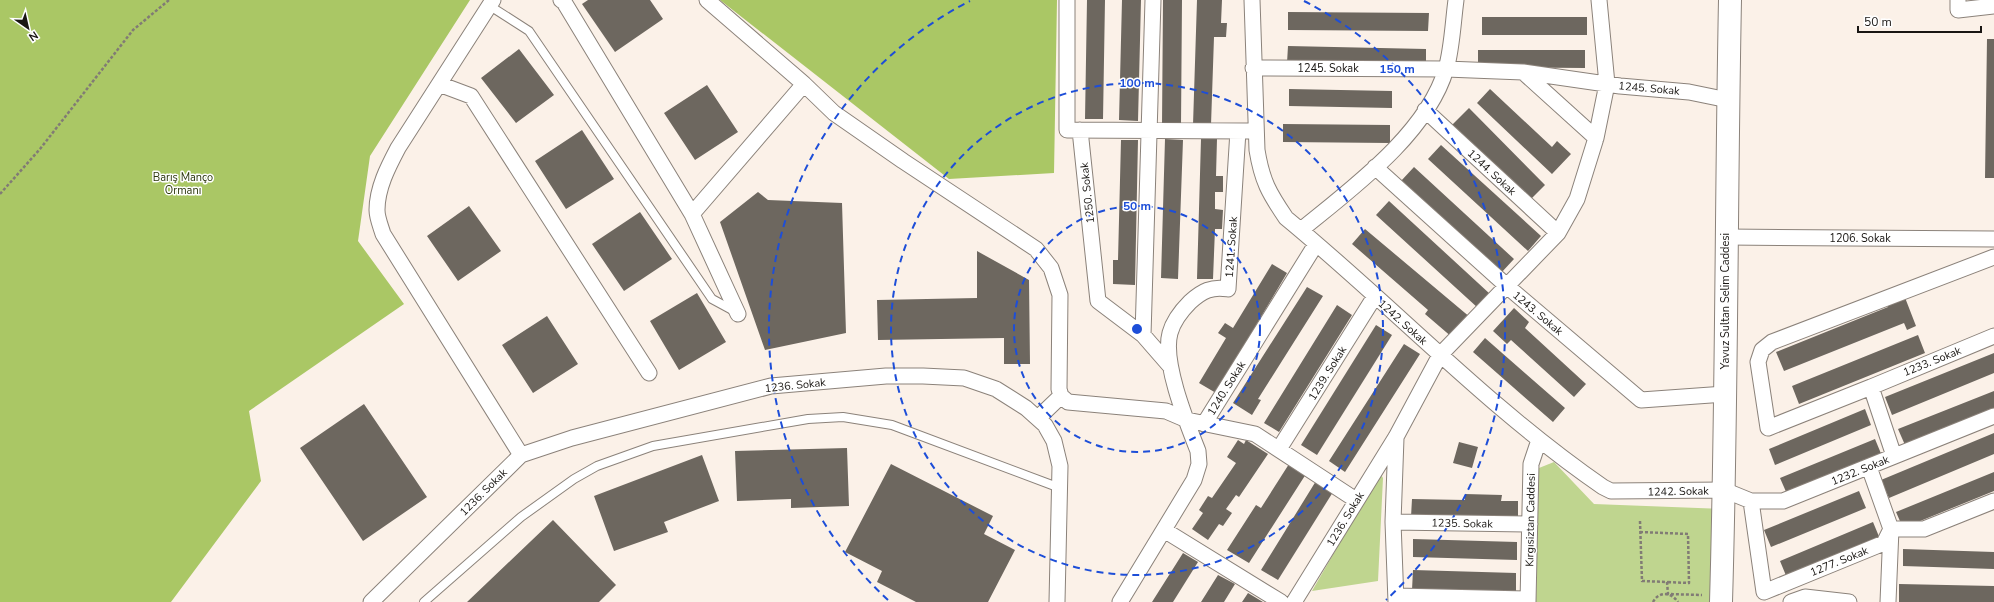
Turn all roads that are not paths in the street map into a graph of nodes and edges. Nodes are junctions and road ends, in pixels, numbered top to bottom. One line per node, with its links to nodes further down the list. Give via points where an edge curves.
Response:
1 (561, 0): 26 (street)
2 (708, 0): 16 (street)
3 (1067, 0): 20 (street, via 1067,130)
4 (1152, 0): 21 (street)
5 (1252, 0): 12 (street, 1242. Sokak)
6 (1456, 0): 13 (street)
7 (1599, 0): 17 (street, 1236. Sokak)
8 (1730, 0): 18 (main road, Yavuz Sultan Selim Caddesi)
9 (1958, 0): 11 (street, via 1958,10)
10 (492, 3): 15 (street); 35 (lane, via 529,31 712,299)
11 (1994, 6)
12 (1254, 68): 13 (street, 1245. Sokak); 23 (street, 1242. Sokak)
13 (1446, 69): 14 (street, 1245. Sokak); 19 (street, via 1436,94)
14 (1523, 72): 17 (street, 1245. Sokak); 24 (street)
15 (439, 84): 40 (street, via 471,96); 51 (street, via 387,169 377,211 383,234)
16 (804, 84): 26 (street); 43 (street, via 834,114 1036,249 1051,268 1060,295)
17 (1607, 84): 18 (street, 1245. Sokak, via 1689,92); 24 (street, 1236. Sokak)
18 (1728, 100): 29 (main road, Yavuz Sultan Selim Caddesi)
19 (1425, 110): 25 (street, via 1411,130); 28 (street, 1244. Sokak)
20 (1080, 130): 21 (street); 36 (street, 1250. Sokak, via 1098,301)
21 (1149, 130): 22 (street); 36 (street)
22 (1238, 131): 23 (street); 39 (street, 1241. Sokak, via 1228,289 1207,289 1185,308 1170,332)
23 (1255, 131): 27 (street, 1242. Sokak, via 1261,173 1270,195 1286,218)
24 (1596, 138): 28 (street, 1236. Sokak, via 1577,199)
25 (1375, 167): 27 (street); 33 (street, 1243. Sokak)
26 (692, 214): 35 (street)
27 (1301, 230): 31 (street, 1242. Sokak)
28 (1558, 233): 33 (street, 1236. Sokak)
29 (1726, 237): 30 (street, 1206. Sokak); 42 (main road, Yavuz Sultan Selim Caddesi)
30 (1994, 239)
31 (1316, 244): 34 (street, 1242. Sokak); 47 (street, 1240. Sokak)
32 (1994, 257): 41 (street, 1233. Sokak, via 1772,342 1762,350 1758,362 1768,428)
33 (1508, 287): 38 (street, 1236. Sokak); 42 (street, 1243. Sokak, via 1641,400)
34 (1375, 296): 38 (street, 1242. Sokak); 50 (street, 1239. Sokak)
35 (738, 314)
36 (1142, 335): 39 (street, 1250. Sokak)
37 (1994, 336): 41 (street, 1233. Sokak)
38 (1440, 355): 48 (street, 1236. Sokak); 49 (street, 1242. Sokak)
39 (1170, 366): 46 (street, 1241. Sokak)
40 (649, 373)
41 (1871, 386): 52 (street)
42 (1725, 394): 55 (main road, Yavuz Sultan Selim Caddesi)
43 (1061, 396): 45 (street); 46 (street, 1240. Sokak, via 1068,402 1166,411)
44 (1994, 416): 52 (street, 1232. Sokak)
45 (1038, 418): 51 (street, 1236. Sokak, via 996,389 964,378 886,376 771,386 572,438); 54 (street, 1236. Sokak, via 1054,441 1060,466)
46 (1186, 420): 47 (street, 1240. Sokak); 62 (street, via 1198,451 1199,464 1194,480)
47 (1204, 424): 50 (street, via 1255,434)
48 (1396, 437): 56 (street, 1236. Sokak); 59 (street, 1236. Sokak)
49 (1539, 440): 55 (street, 1242. Sokak, via 1611,491); 60 (street, Kırgısiztan Caddesi, via 1531,464)
50 (1278, 449): 56 (street)
51 (520, 455): 67 (street, 1236. Sokak)
52 (1894, 456): 53 (street, 1232. Sokak)
53 (1869, 467): 57 (street, 1232. Sokak, via 1783,501); 61 (street)
54 (1060, 488): 68 (lane, via 892,425 843,418 808,419 653,446 597,466 574,479 521,517); 69 (street, 1236. Sokak)
55 (1724, 490): 57 (street, 1232. Sokak); 65 (main road, Yavuz Sultan Selim Caddesi)
56 (1356, 500): 72 (street, 1236. Sokak)
57 (1751, 501): 63 (street, 1277. Sokak)
58 (1994, 501): 61 (street, via 1924,528)
59 (1393, 522): 60 (street, 1235. Sokak); 64 (street, 1236. Sokak)
60 (1530, 524): 66 (street, Kırgısiztan Caddesi)
61 (1891, 529): 63 (street, 1277. Sokak, via 1884,543); 75 (street)
62 (1164, 530): 70 (street); 71 (street)
63 (1766, 597)
64 (1396, 599): 66 (street)
65 (1721, 599)
66 (1528, 600)
67 (371, 602)
68 (424, 602)
69 (1057, 602)
70 (1120, 602)
71 (1281, 602)
72 (1294, 602)
73 (1791, 602): 74 (street, via 1805,597)
74 (1848, 602)
75 (1888, 602)

